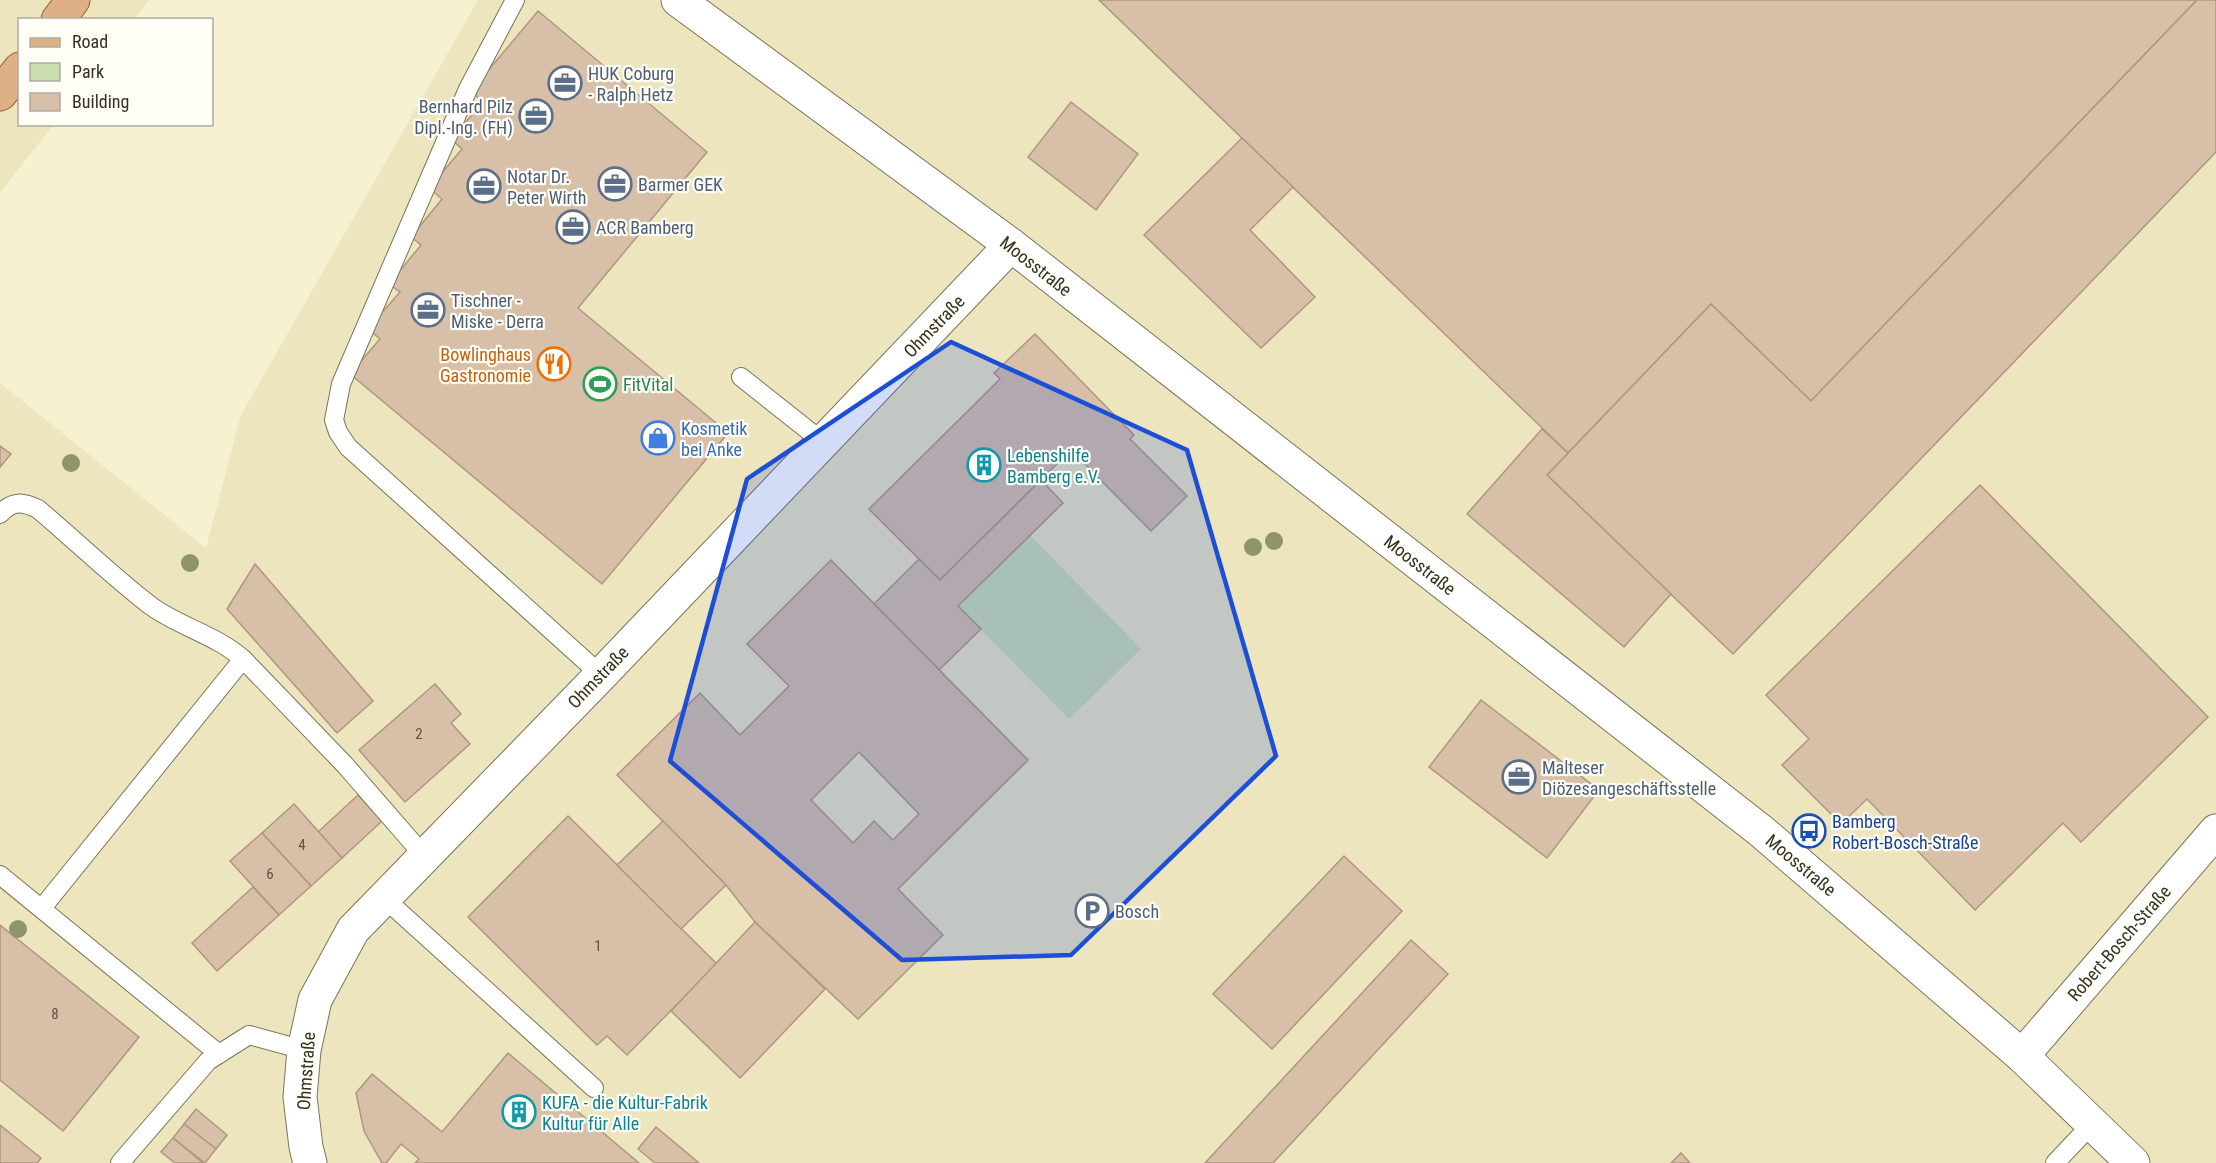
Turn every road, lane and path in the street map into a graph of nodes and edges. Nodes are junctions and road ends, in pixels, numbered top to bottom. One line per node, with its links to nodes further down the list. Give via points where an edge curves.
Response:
1 (73, 0): 4 (main road)
2 (515, 0): 12 (lane, via 468,89 413,214 341,384 334,420 348,447)
3 (678, 0): 7 (street, Moosstraße)
4 (60, 18)
5 (18, 72): 6 (main road)
6 (0, 94)
7 (1011, 245): 9 (street, Ohmstraße); 22 (street, Moosstraße, via 1761,831)
8 (741, 377): 9 (lane)
9 (823, 442): 12 (street, Ohmstraße)
10 (0, 514): 11 (lane, via 18,502 39,509 152,606 227,645)
11 (243, 659): 14 (lane, via 345,765); 16 (lane)
12 (601, 675): 14 (street, Ohmstraße)
13 (2216, 831): 22 (street, Robert-Bosch-Straße)
14 (425, 857): 17 (street, Ohmstraße)
15 (0, 875): 18 (lane)
16 (52, 885): 18 (lane); 19 (lane)
17 (384, 898): 20 (street, Ohmstraße, via 353,930 315,1000); 23 (lane)
18 (42, 908): 19 (lane)
19 (69, 930): 21 (lane)
20 (304, 1050): 21 (lane, via 249,1035); 26 (street, Ohmstraße, via 300,1097)
21 (219, 1053): 25 (lane)
22 (2022, 1056): 24 (street, Moosstraße)
23 (594, 1088)
24 (2092, 1124): 27 (lane); 28 (street, Moosstraße)
25 (120, 1163)
26 (310, 1163)
27 (2055, 1163)
28 (2133, 1163)

